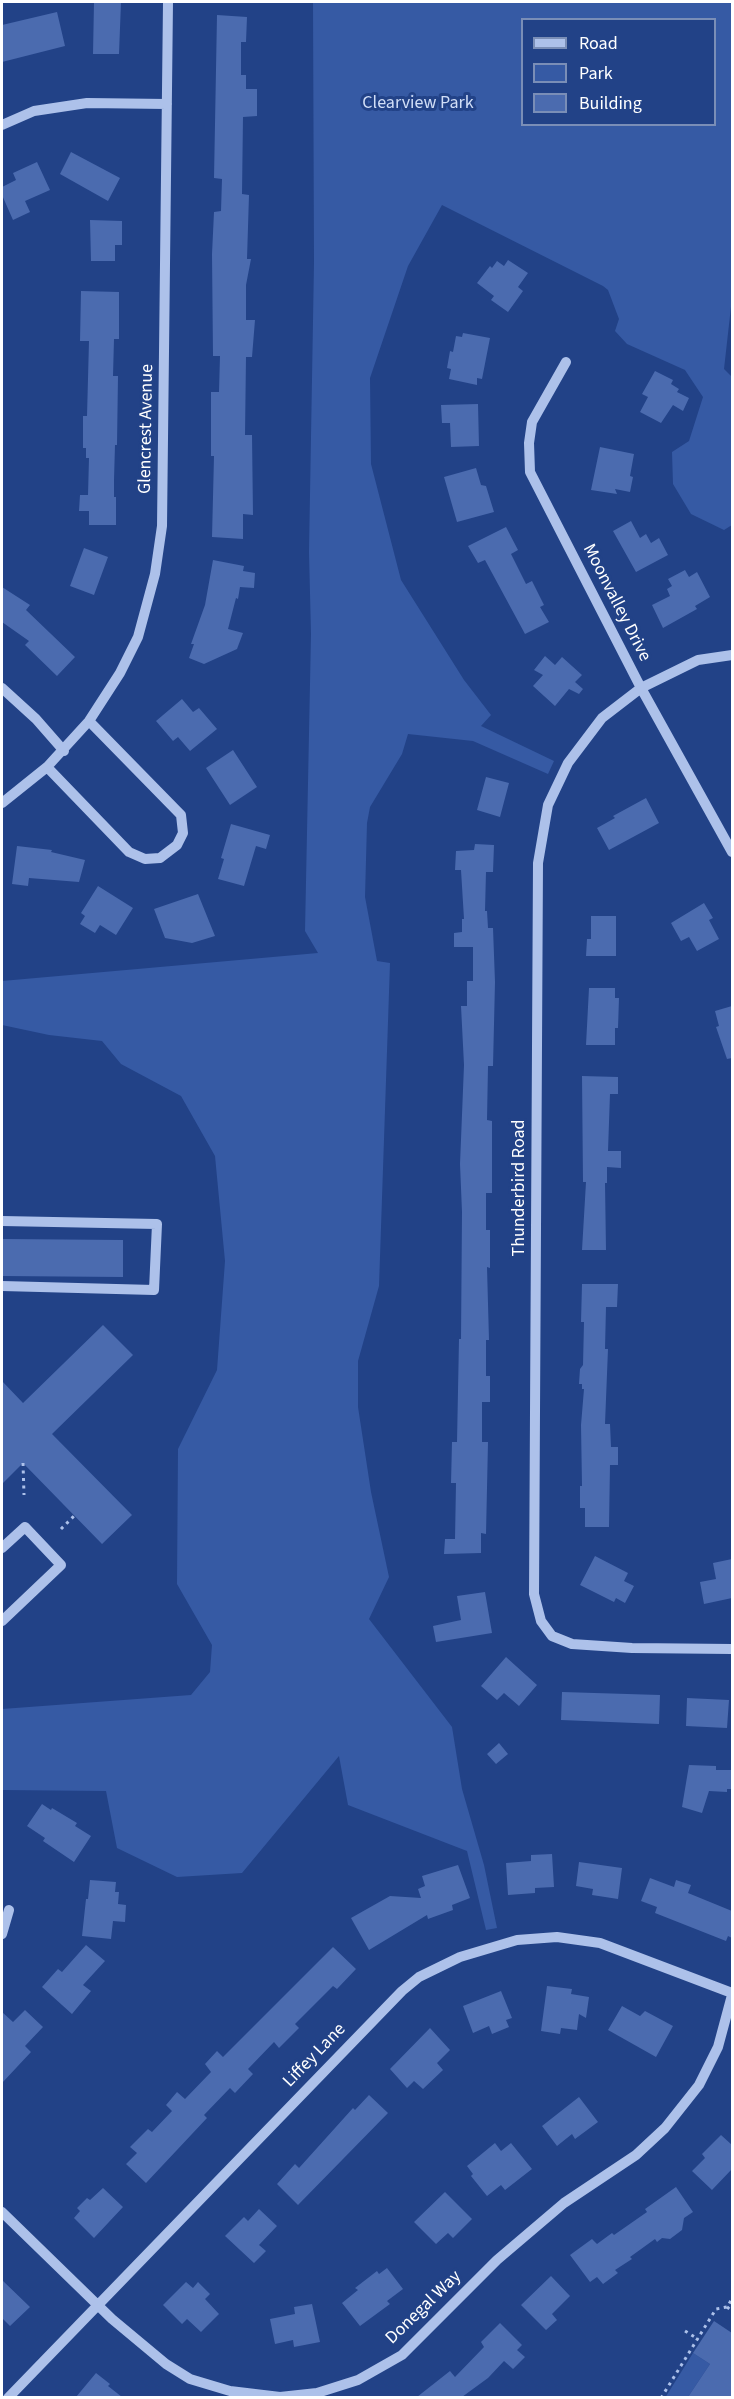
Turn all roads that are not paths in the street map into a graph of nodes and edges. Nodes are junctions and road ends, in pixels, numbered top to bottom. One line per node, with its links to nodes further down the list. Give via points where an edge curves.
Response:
1 (168, 2): 2 (street, Glencrest Avenue)
2 (167, 104): 3 (street, via 87,103 34,111); 8 (street, Glencrest Avenue, via 162,526 155,574 138,637)
3 (2, 125)
4 (566, 362): 7 (street, Moonvalley Drive, via 532,423 530,472)
5 (732, 655): 7 (street, Thunderbird Road, via 698,660)
6 (2, 688): 9 (street)
7 (641, 688): 12 (street, Moonvalley Drive); 17 (street, Thunderbird Road, via 602,718 568,763 548,805 538,863 534,1594 541,1621 552,1636 572,1644)
8 (89, 720): 9 (street, Glencrest Avenue); 10 (street, via 181,815 182,837 177,845 160,858 145,859 129,852)
9 (63, 751): 10 (street, Glencrest Avenue)
10 (46, 767): 11 (street, Glencrest Avenue)
11 (2, 803)
12 (732, 852)
13 (2, 1221): 14 (street, via 158,1224 154,1290)
14 (2, 1286)
15 (2, 1548): 16 (street, via 25,1527 62,1565)
16 (2, 1621)
17 (732, 1649)
18 (9, 1910): 19 (street)
19 (2, 1934)
20 (732, 1994): 22 (street, Liffey Lane, via 600,1943 557,1938 518,1940 460,1957 419,1977); 22 (street, Donegal Way, via 718,2046 699,2085 665,2128 636,2154 564,2203 497,2260 402,2355 358,2380 317,2393 279,2397 230,2391 189,2379)
21 (2, 2212): 22 (street, Donegal Way)
22 (98, 2305): 23 (street, Liffey Lane)
23 (8, 2397)

